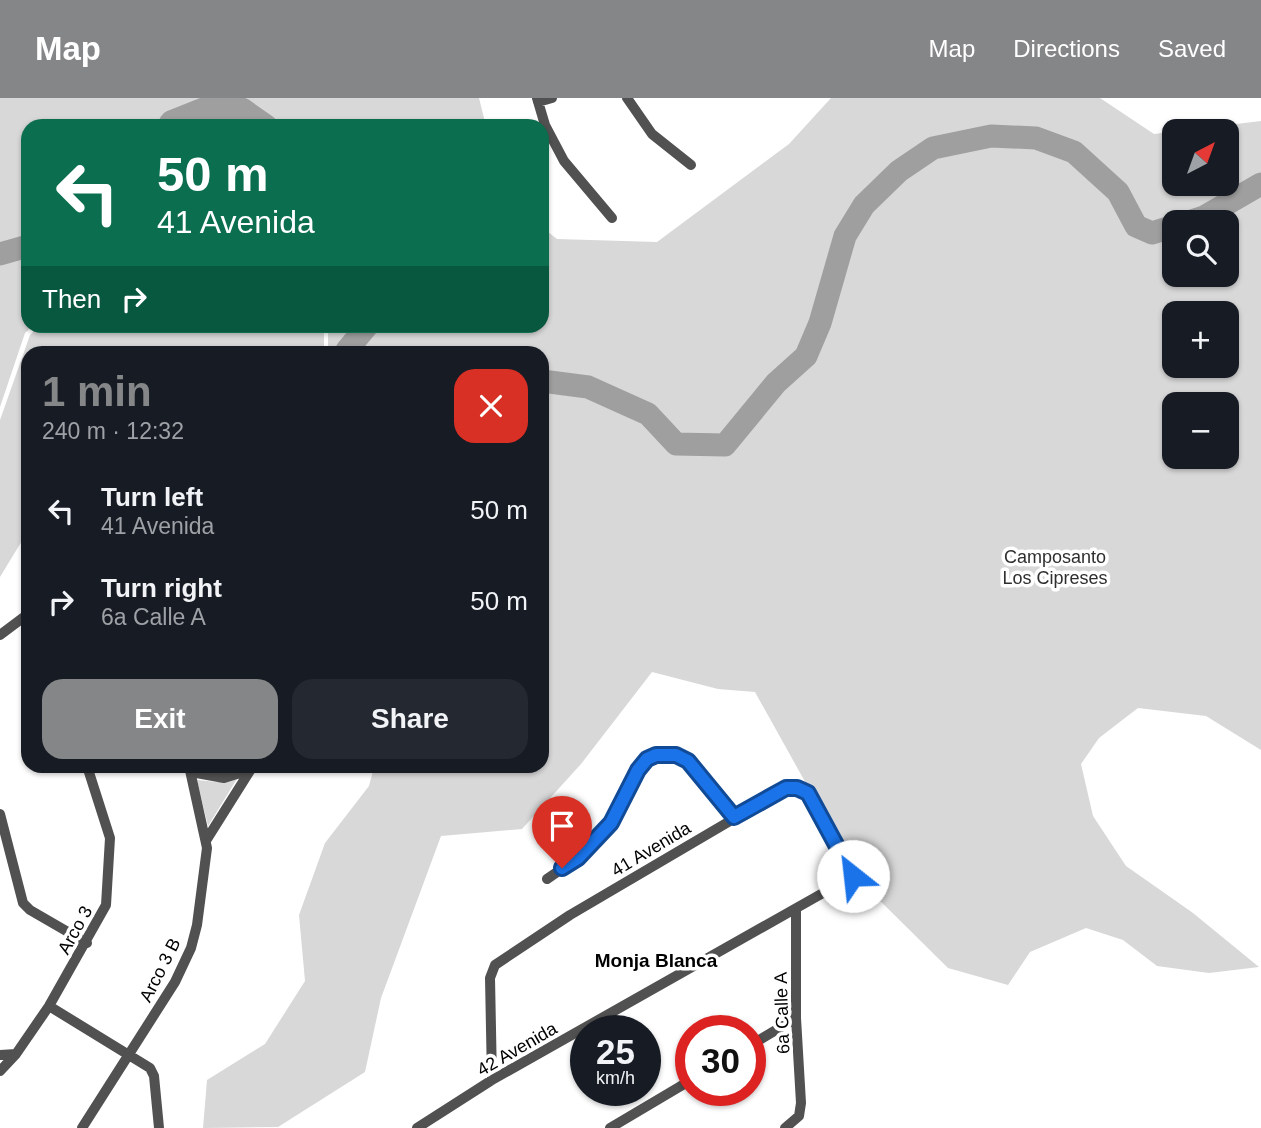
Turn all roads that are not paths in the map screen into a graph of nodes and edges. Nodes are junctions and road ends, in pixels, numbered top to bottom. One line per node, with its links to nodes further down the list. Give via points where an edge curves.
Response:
1 (552, 98): 3 (street)
2 (627, 98): 6 (street, via 652,134)
3 (538, 100): 4 (street)
4 (543, 119)
5 (549, 133): 7 (street, via 564,161)
6 (691, 165)
7 (612, 218)
8 (21, 619): 9 (street)
9 (12, 626): 10 (street); 11 (street)
10 (21, 626)
11 (0, 635)
12 (89, 773): 23 (street, Arco 3, via 110,838 110,859 106,905)
13 (191, 773): 19 (street, Arco 3 B)
14 (199, 773): 15 (street, via 224,778)
15 (238, 773)
16 (248, 773): 19 (street)
17 (0, 814): 23 (street, via 23,903)
18 (734, 817): 20 (street, 41 Avenida, via 786,788 808,793); 21 (street, via 688,761 676,755 656,755 638,770 611,823 578,858); 31 (street, 41 Avenida, via 495,965)
19 (207, 839): 29 (street, Arco 3 B, via 207,867 191,948)
20 (853, 876): 22 (street, 42 Avenida)
21 (547, 879)
22 (796, 909): 25 (street, 6a Calle A); 31 (street, 42 Avenida)
23 (87, 943): 24 (street, Arco 3)
24 (49, 1006): 27 (street, Arco 3); 29 (street)
25 (796, 1018): 26 (street); 37 (street, 6a Calle A, via 802,1103 799,1116)
26 (766, 1036)
27 (16, 1054): 28 (street); 30 (street, Arco 3)
28 (0, 1055)
29 (128, 1055): 33 (street, Arco 3 B); 34 (street, via 153,1071)
30 (0, 1071)
31 (492, 1080): 35 (street, 42 Avenida)
32 (675, 1089): 36 (street)
33 (82, 1128)
34 (159, 1128)
35 (417, 1128)
36 (610, 1128)
37 (785, 1128)

